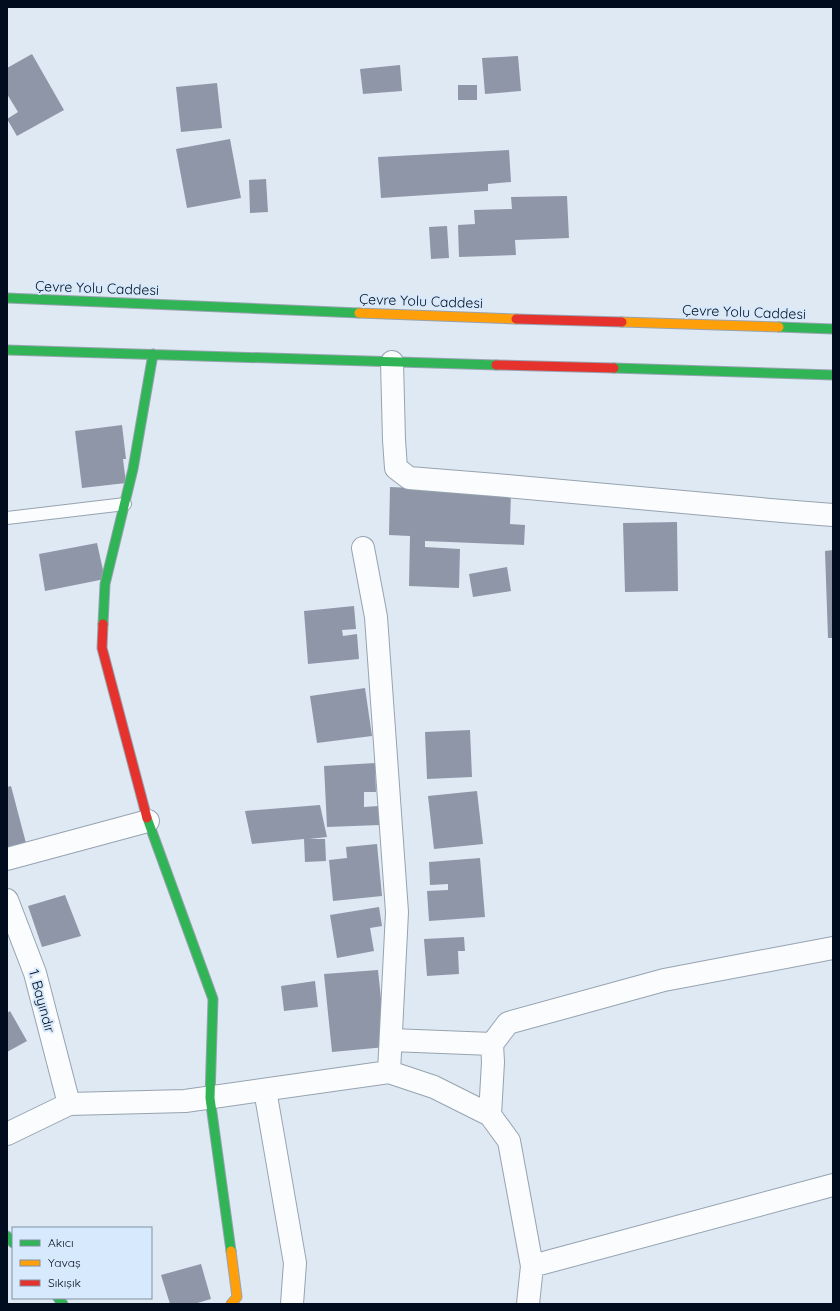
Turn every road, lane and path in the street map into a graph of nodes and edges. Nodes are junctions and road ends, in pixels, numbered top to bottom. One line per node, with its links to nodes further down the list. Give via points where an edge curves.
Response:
1 (7, 298): 2 (main road, Çevre Yolu Caddesi)
2 (833, 329)
3 (7, 350): 4 (main road)
4 (153, 354): 5 (main road); 7 (main road)
5 (392, 362): 6 (main road); 8 (street, via 396,468 410,478)
6 (833, 375)
7 (125, 504): 9 (lane); 11 (main road, via 105,584 102,648)
8 (833, 515)
9 (7, 518)
10 (363, 548): 15 (street, via 376,617 397,912)
11 (148, 821): 12 (street); 19 (main road, via 213,1000)
12 (7, 859)
13 (7, 900): 20 (street, 1. Bayındır, via 35,973)
14 (833, 948): 16 (street, via 664,980 508,1023)
15 (391, 1040): 16 (street); 17 (street)
16 (492, 1044): 21 (street, via 494,1062)
17 (389, 1072): 18 (street); 21 (street, via 434,1087)
18 (265, 1090): 19 (street); 26 (street, via 295,1263)
19 (210, 1098): 20 (street); 25 (main road, via 237,1297)
20 (69, 1104): 22 (street)
21 (490, 1115): 24 (street, via 509,1141)
22 (7, 1134)
23 (833, 1185): 24 (street)
24 (532, 1266): 27 (street)
25 (231, 1304)
26 (292, 1304)
27 (528, 1304)

